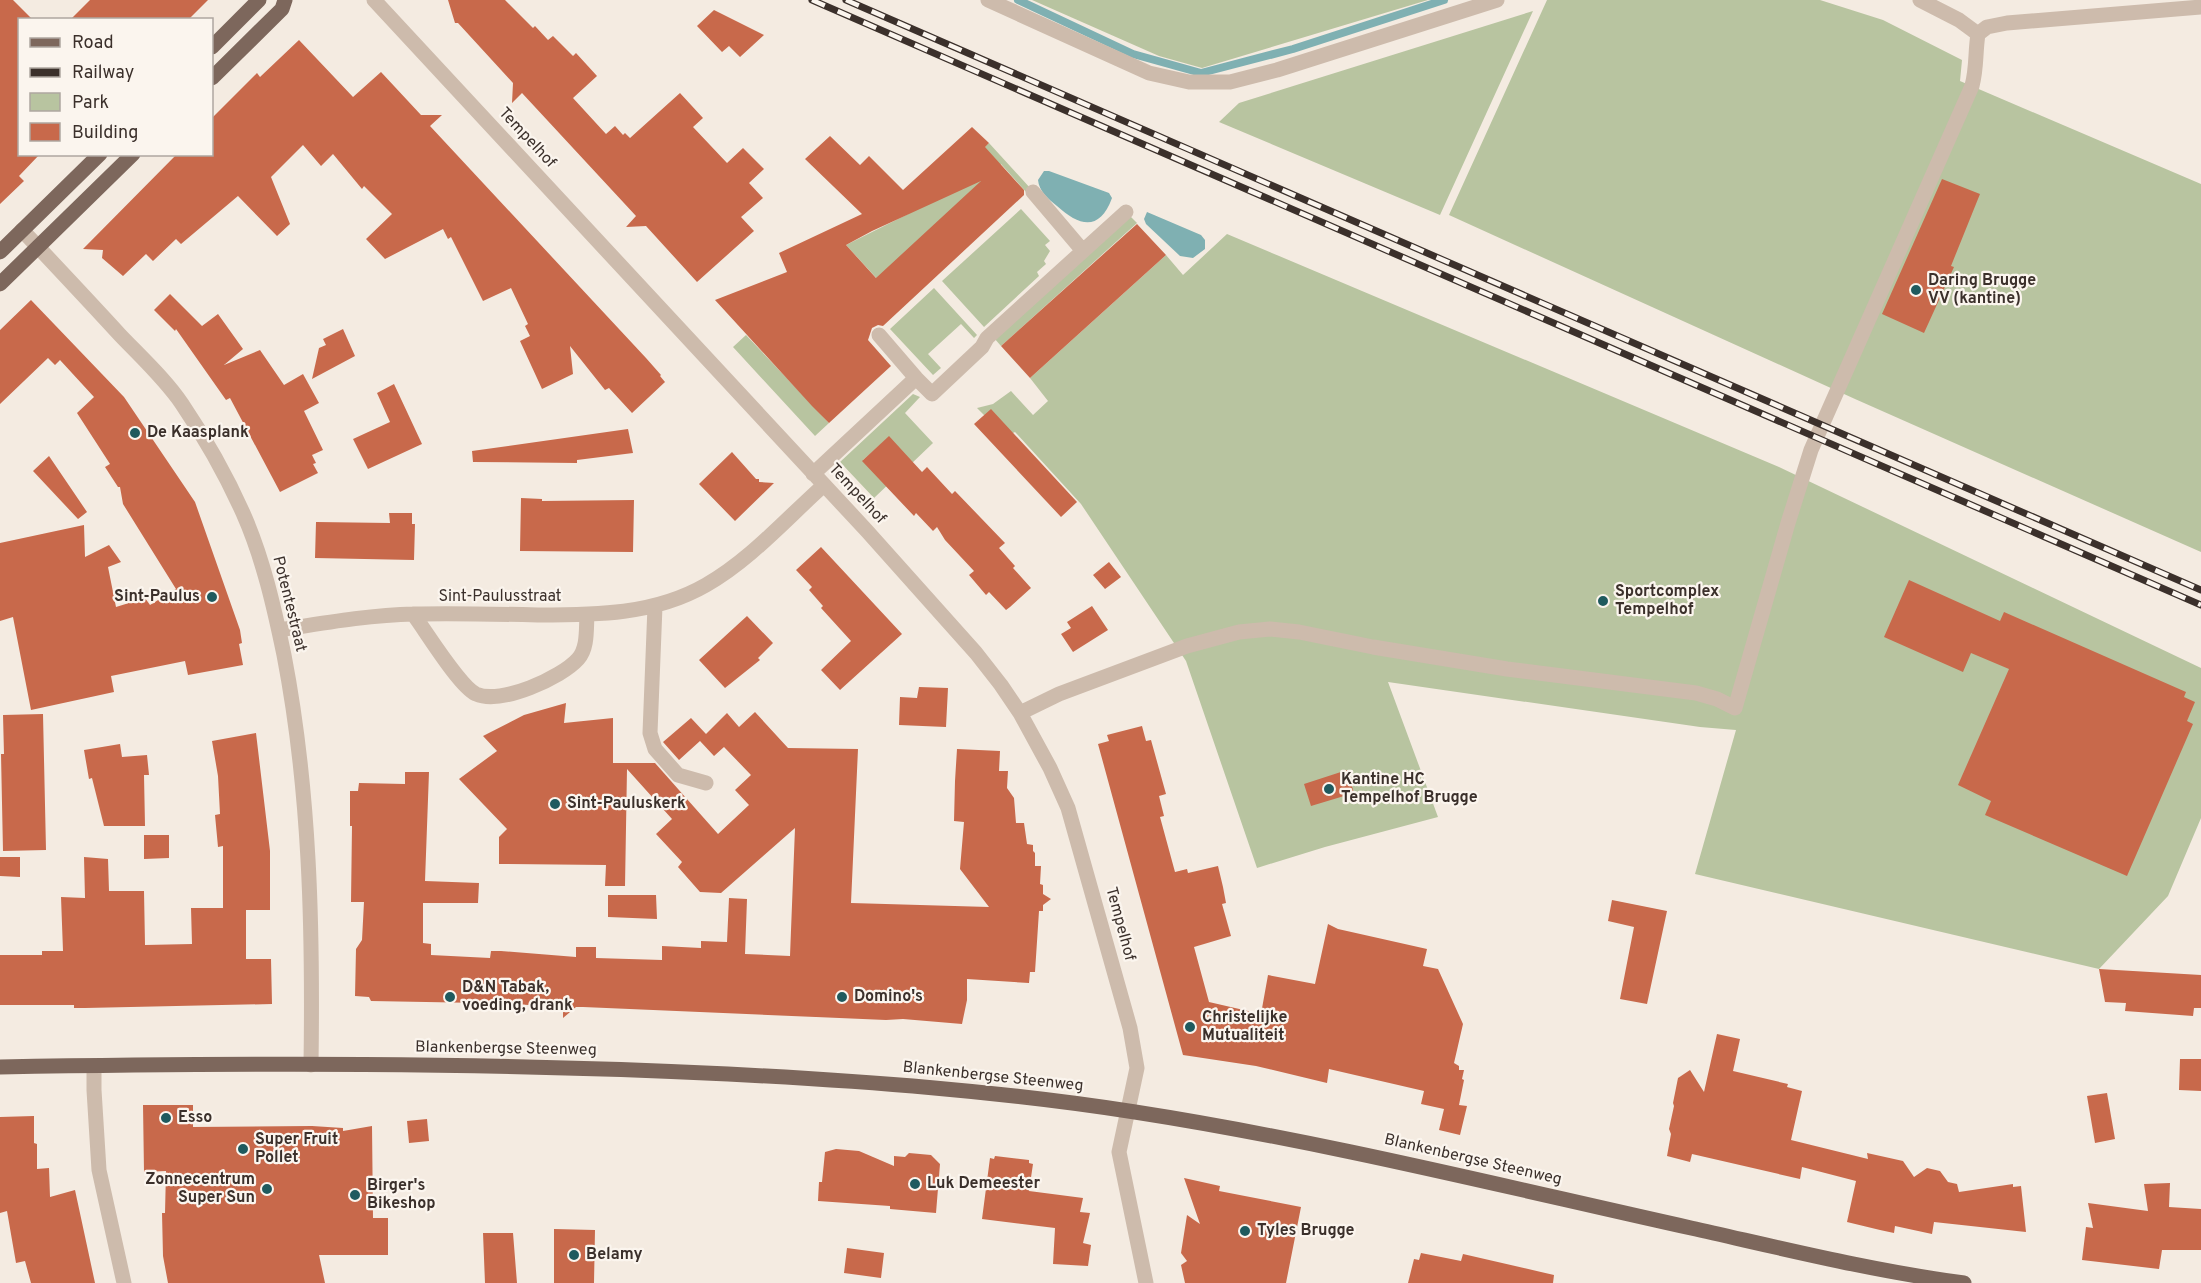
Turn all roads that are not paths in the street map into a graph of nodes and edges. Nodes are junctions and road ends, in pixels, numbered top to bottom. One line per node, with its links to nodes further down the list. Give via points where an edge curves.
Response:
1 (260, 0): 9 (main road)
2 (285, 0): 10 (main road, via 282,9)
3 (374, 0): 22 (street, Tempelhof)
4 (988, 0): 5 (street, via 1149,73 1189,82 1230,82)
5 (1497, 0)
6 (1920, 0): 8 (street)
7 (2201, 7): 8 (street, via 2007,22 1987,27)
8 (1978, 34): 28 (street, via 1972,86 1811,450 1736,708 1696,693 1507,669 1270,629 1239,632 1187,646 1059,694)
9 (213, 45)
10 (213, 77)
11 (98, 156): 15 (main road)
12 (131, 156): 16 (main road)
13 (1033, 192): 17 (street)
14 (1126, 212): 17 (street)
15 (22, 230): 16 (street, Potentestraat); 18 (main road)
16 (38, 247): 19 (main road); 27 (street, Potentestraat, via 180,402 214,453 244,514)
17 (1083, 250): 21 (street, via 932,394)
18 (0, 252)
19 (0, 284)
20 (879, 335): 21 (street)
21 (916, 378): 22 (street)
22 (813, 474): 23 (street, Tempelhof)
23 (824, 485): 24 (street, Sint-Paulusstraat, via 734,566 706,585); 28 (street, Tempelhof, via 976,653)
24 (655, 606): 26 (street, Sint-Paulusstraat); 29 (street, via 650,733 655,749 678,775)
25 (413, 614): 26 (street, Sint-Paulusstraat); 26 (street, via 463,683 475,693 490,697 536,685 579,659); 27 (street, Sint-Paulusstraat)
26 (587, 615)
27 (279, 630): 30 (street, Potentestraat, via 293,704 312,897)
28 (1020, 713): 33 (street, Tempelhof, via 1068,808 1130,1028 1137,1068)
29 (706, 783)
30 (311, 1065): 31 (main road, Blankenbergse Steenweg); 33 (main road, Blankenbergse Steenweg, via 587,1067 814,1078 977,1091)
31 (94, 1066): 32 (main road, Blankenbergse Steenweg); 34 (street, via 99,1170)
32 (0, 1067)
33 (1127, 1110): 35 (street, Tempelhof, via 1119,1152); 36 (main road, Blankenbergse Steenweg, via 1358,1153 1917,1277)
34 (124, 1283)
35 (1146, 1283)
36 (1964, 1283)

